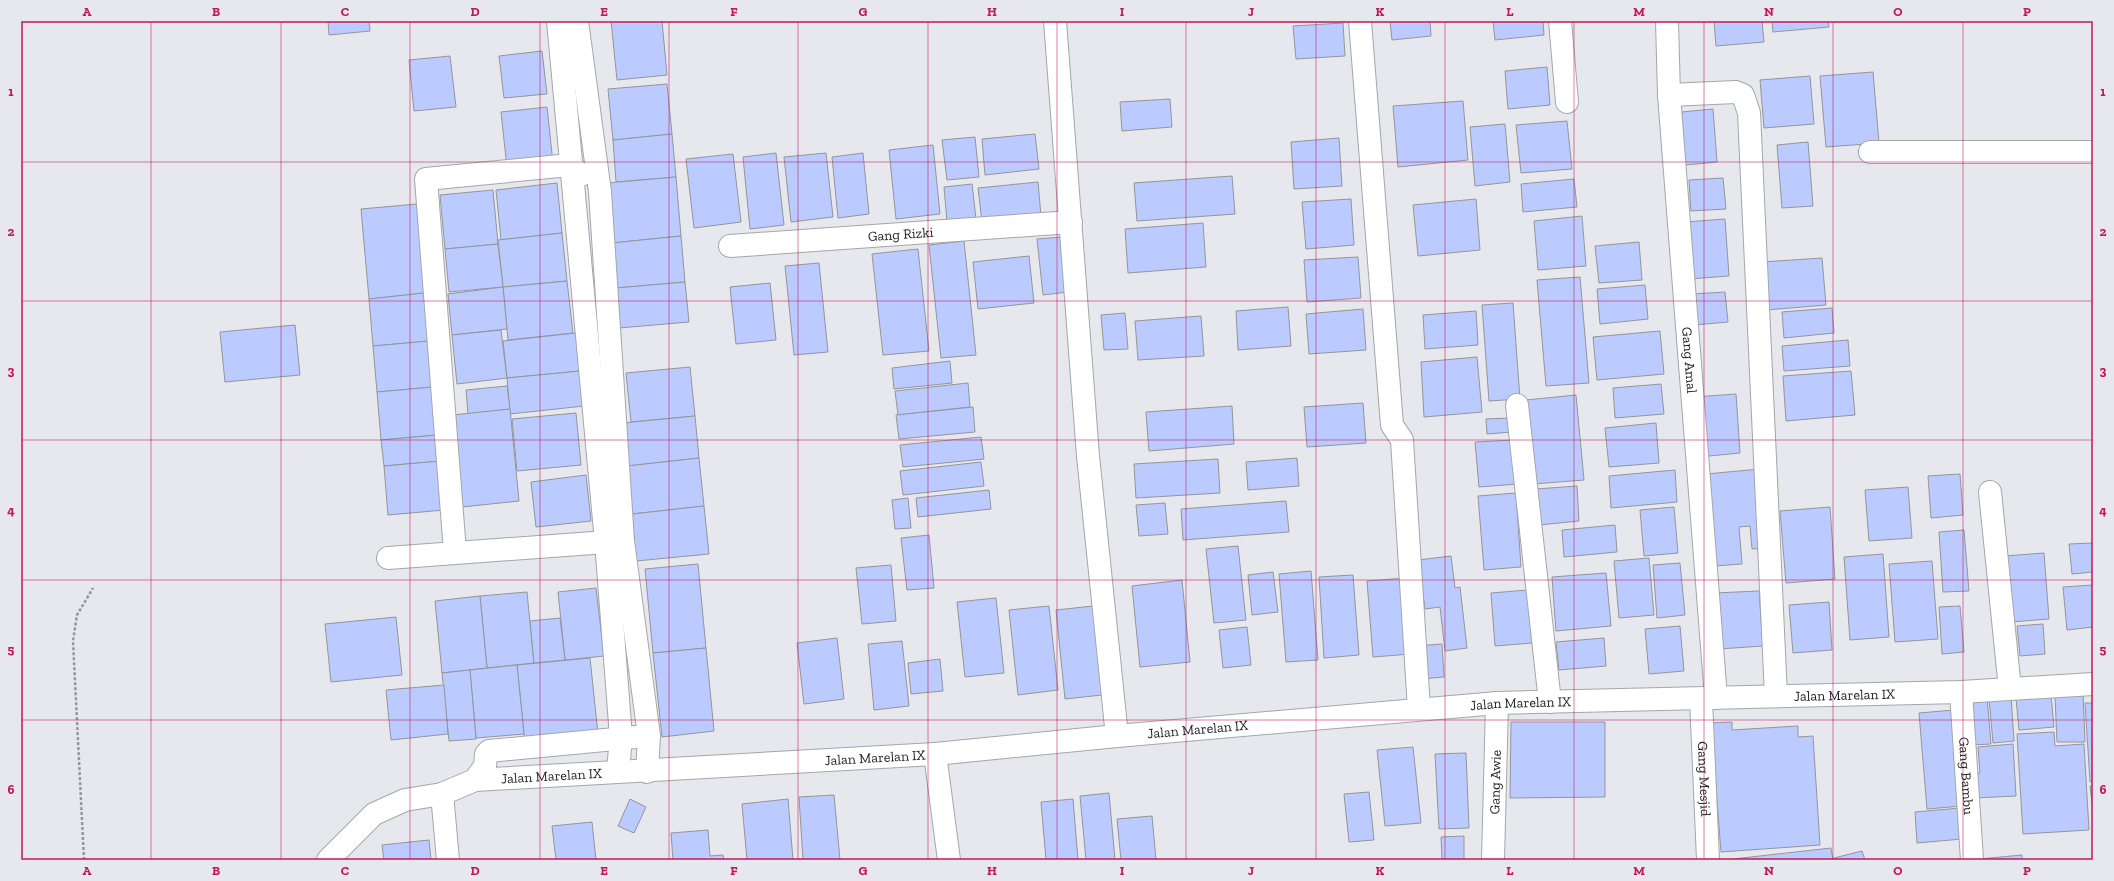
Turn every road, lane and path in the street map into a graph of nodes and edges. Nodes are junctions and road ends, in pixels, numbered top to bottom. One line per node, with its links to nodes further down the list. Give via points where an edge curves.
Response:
1 (558, 21): 11 (street)
2 (577, 21): 12 (street)
3 (1055, 21): 13 (street)
4 (1360, 21): 28 (street, via 1392,425 1402,440)
5 (1560, 21): 8 (street)
6 (1668, 21): 7 (street, Gang Amal)
7 (1669, 95): 24 (street, via 1736,92 1743,95 1749,113); 25 (street, Gang Amal)
8 (1567, 102)
9 (1870, 152): 10 (street)
10 (2093, 152)
11 (570, 165): 12 (street); 17 (street); 18 (street, via 426,179)
12 (600, 192): 17 (street)
13 (1071, 222): 14 (street, Gang Rizki); 30 (street, via 1088,456)
14 (730, 246)
15 (1518, 405): 26 (street)
16 (1990, 492): 22 (street)
17 (614, 541): 18 (street); 29 (street); 31 (street)
18 (455, 552): 19 (street)
19 (388, 558)
20 (93, 588): 37 (path, via 77,615 73,641)
21 (2093, 684): 22 (street, Jalan Marelan IX)
22 (2010, 689): 23 (street, Jalan Marelan IX)
23 (1961, 692): 24 (street, Jalan Marelan IX); 43 (street, Gang Bambu)
24 (1776, 696): 25 (street, Jalan Marelan IX)
25 (1709, 698): 26 (street, Jalan Marelan IX); 42 (street, Gang Mesjid)
26 (1550, 702): 27 (street, Jalan Marelan IX)
27 (1497, 703): 28 (street, Jalan Marelan IX); 41 (street, Gang Awie)
28 (1419, 709): 30 (street, Jalan Marelan IX)
29 (649, 736): 31 (street); 34 (street)
30 (1117, 736): 32 (street, Jalan Marelan IX)
31 (621, 737): 33 (street); 35 (street, via 489,751 486,754 485,766)
32 (936, 754): 34 (street, Jalan Marelan IX); 40 (street)
33 (618, 771): 34 (street, Jalan Marelan IX); 35 (street, Jalan Marelan IX)
34 (647, 772)
35 (475, 780): 36 (street, Jalan Marelan IX)
36 (442, 794): 38 (street, Jalan Marelan IX, via 405,800 374,814); 39 (street)
37 (84, 860)
38 (328, 860)
39 (448, 860)
40 (949, 860)
41 (1494, 860)
42 (1708, 860)
43 (1972, 860)

